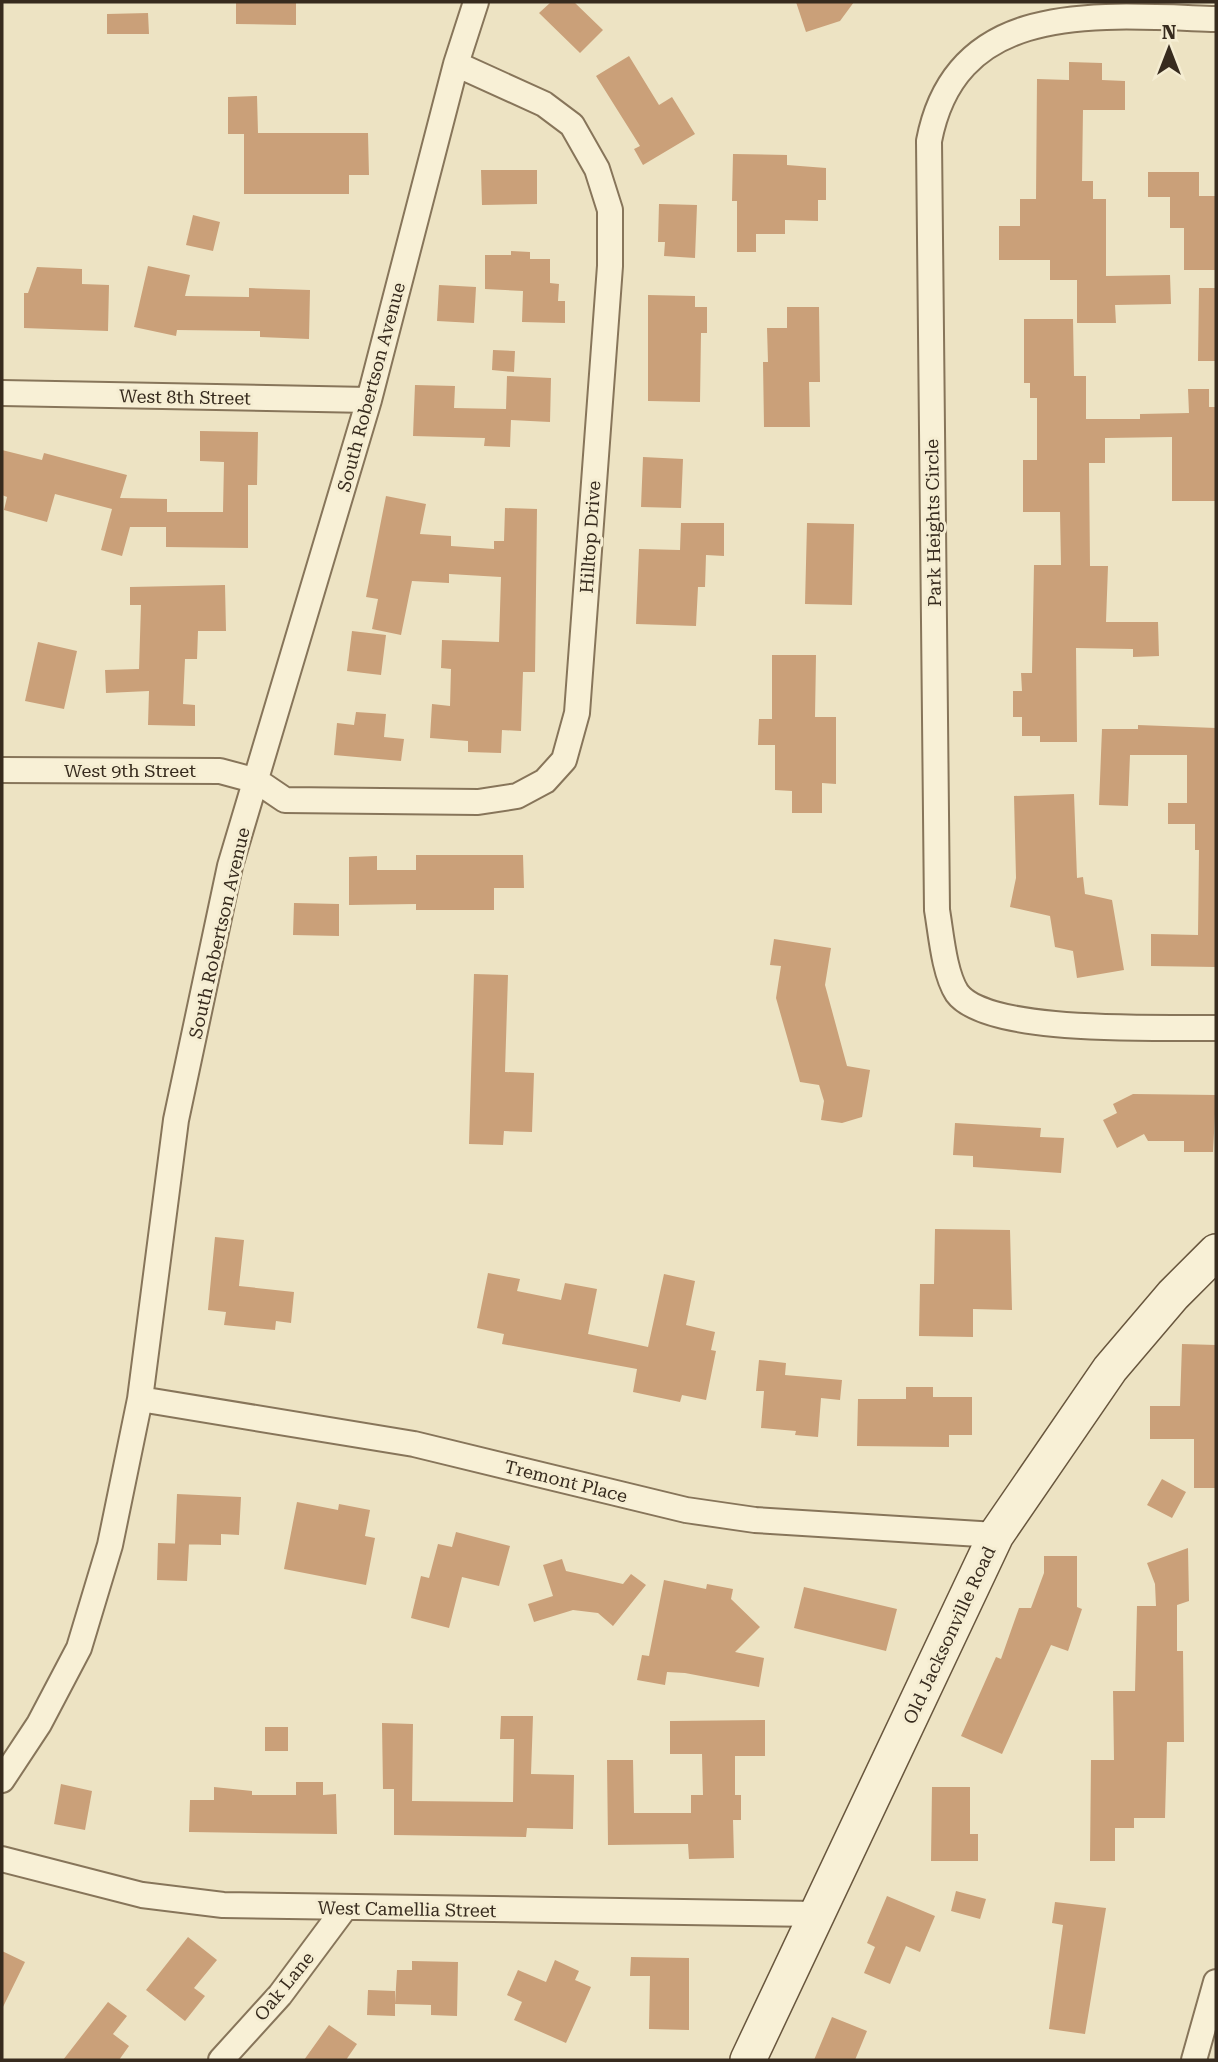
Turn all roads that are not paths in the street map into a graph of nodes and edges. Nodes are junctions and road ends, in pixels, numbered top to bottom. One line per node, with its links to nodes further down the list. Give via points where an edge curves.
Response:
1 (476, 2): 3 (street, South Robertson Avenue)
2 (1216, 19): 8 (street, Park Heights Circle, via 1062,14 1029,18 998,30 970,50 949,77 935,107 929,141 937,910 946,959 957,992 976,1008 998,1016 1040,1024)
3 (456, 64): 5 (street, South Robertson Avenue); 7 (street, Hilltop Drive, via 544,104 572,125 597,169 610,210 610,266 577,713 564,760 545,782 517,796 478,802 285,800)
4 (2, 393): 5 (street, West 8th Street)
5 (369, 400): 7 (street, South Robertson Avenue)
6 (2, 770): 7 (street, West 9th Street, via 220,771)
7 (257, 781): 10 (street, South Robertson Avenue, via 230,866 176,1120)
8 (1216, 1028)
9 (1216, 1252): 11 (main road, Old Jacksonville Road, via 1110,1368)
10 (140, 1399): 11 (street, Tremont Place, via 414,1444 686,1510 755,1520); 12 (street, South Robertson Avenue, via 110,1545 79,1648 39,1724)
11 (996, 1535): 15 (main road, Old Jacksonville Road)
12 (2, 1780)
13 (2, 1859): 14 (street, West Camellia Street, via 142,1895 223,1905)
14 (344, 1909): 15 (street, West Camellia Street); 17 (street, Oak Lane, via 280,1994)
15 (818, 1914): 18 (main road, Old Jacksonville Road)
16 (1216, 1982): 19 (street)
17 (221, 2060)
18 (748, 2060)
19 (1194, 2060)

